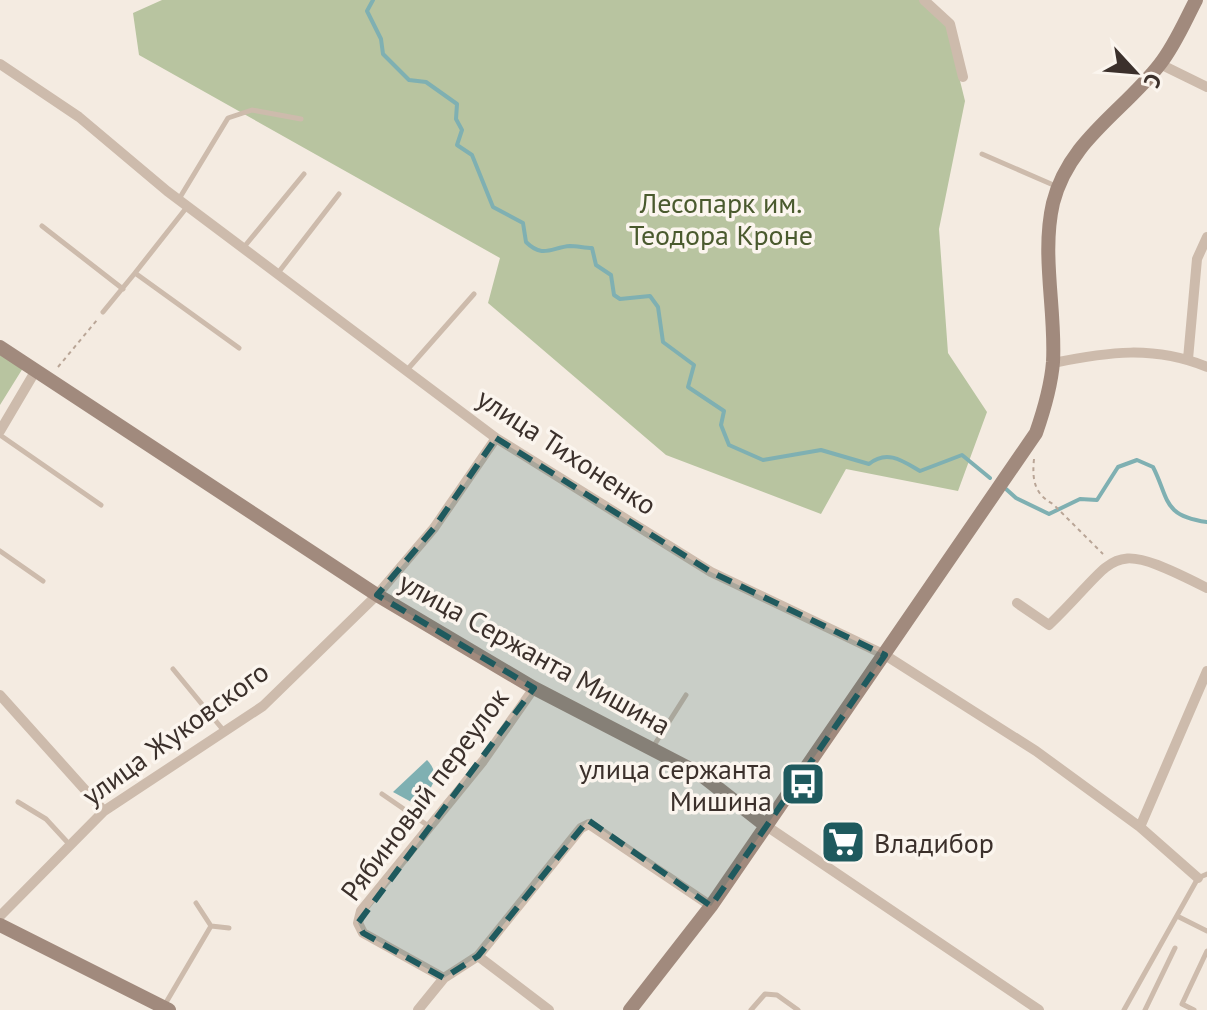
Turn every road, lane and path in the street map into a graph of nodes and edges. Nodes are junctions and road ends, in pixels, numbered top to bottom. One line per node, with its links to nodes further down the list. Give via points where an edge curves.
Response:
1 (924, 0): 5 (street, via 950,24)
2 (1196, 0): 4 (main road)
3 (0, 64): 12 (street, улица Тихоненко, via 79,117)
4 (1160, 64): 6 (street); 10 (main road, via 1074,153)
5 (963, 77)
6 (1207, 87)
7 (301, 119): 12 (lane, via 252,110 228,118)
8 (982, 154): 10 (lane)
9 (304, 174): 15 (lane)
10 (1059, 187): 24 (main road, via 1049,252)
11 (339, 194): 17 (lane)
12 (183, 203): 15 (street, улица Тихоненко); 16 (lane)
13 (42, 226): 18 (lane)
14 (1207, 237): 23 (street, via 1197,259)
15 (243, 248): 17 (street, улица Тихоненко)
16 (135, 273): 18 (lane); 22 (lane)
17 (277, 274): 26 (street, улица Тихоненко)
18 (123, 289): 20 (lane)
19 (474, 294): 26 (lane)
20 (103, 312): 27 (path)
21 (0, 347): 27 (main road, улица Сержанта Мишина)
22 (239, 348)
23 (1188, 359): 24 (street, via 1153,351 1108,352); 25 (street)
24 (1053, 363): 29 (main road)
25 (1207, 367)
26 (407, 371): 30 (street, улица Тихоненко)
27 (43, 374): 28 (street); 36 (main road, улица Сержанта Мишина)
28 (0, 433): 31 (lane)
29 (1036, 433): 33 (path, via 1035,487 1095,549); 38 (main road)
30 (496, 438): 36 (street, улица Жуковского, via 434,528); 38 (street, улица Тихоненко, via 711,572)
31 (101, 505)
32 (0, 551): 34 (lane)
33 (1112, 559): 35 (street, via 1135,557); 37 (street, via 1049,625)
34 (43, 581)
35 (1207, 588)
36 (377, 595): 41 (main road, улица Сержанта Мишина); 44 (street, улица Жуковского, via 263,706)
37 (1017, 603)
38 (885, 655): 49 (main road); 50 (street, улица Тихоненко, via 1036,751)
39 (173, 669): 44 (lane)
40 (1207, 671): 50 (street)
41 (534, 688): 45 (main road, улица Сержанта Мишина); 51 (street, Рябиновый переулок)
42 (0, 695): 48 (street)
43 (686, 695): 45 (lane)
44 (224, 732): 48 (street, улица Жуковского)
45 (652, 748): 49 (main road, улица Сержанта Мишина, via 700,774)
46 (382, 794): 51 (lane)
47 (18, 802): 52 (lane, via 46,819)
48 (104, 811): 52 (street, улица Жуковского)
49 (765, 825): 55 (main road); 73 (street, улица Сержанта Мишина)
50 (1140, 827): 53 (street, улица Тихоненко)
51 (431, 828): 66 (street, Рябиновый переулок, via 361,911 358,923 363,933)
52 (69, 844): 56 (street, улица Жуковского)
53 (1204, 880): 57 (lane)
54 (196, 903): 59 (lane)
55 (711, 906): 64 (street, via 589,824); 70 (main road)
56 (0, 916)
57 (1177, 916): 61 (lane); 74 (lane)
58 (0, 925): 67 (main road)
59 (211, 926): 60 (lane); 67 (lane)
60 (229, 928)
61 (1207, 931)
62 (1175, 948): 75 (lane)
63 (1207, 951): 65 (lane)
64 (478, 956): 66 (street); 69 (street)
65 (1205, 959): 76 (lane, via 1182,1004)
66 (444, 978): 68 (street)
67 (167, 1009)
68 (418, 1010)
69 (549, 1010)
70 (630, 1010)
71 (751, 1010): 72 (lane, via 765,994 777,995)
72 (798, 1010)
73 (1039, 1010)
74 (1124, 1010)
75 (1145, 1010)
76 (1194, 1010)

